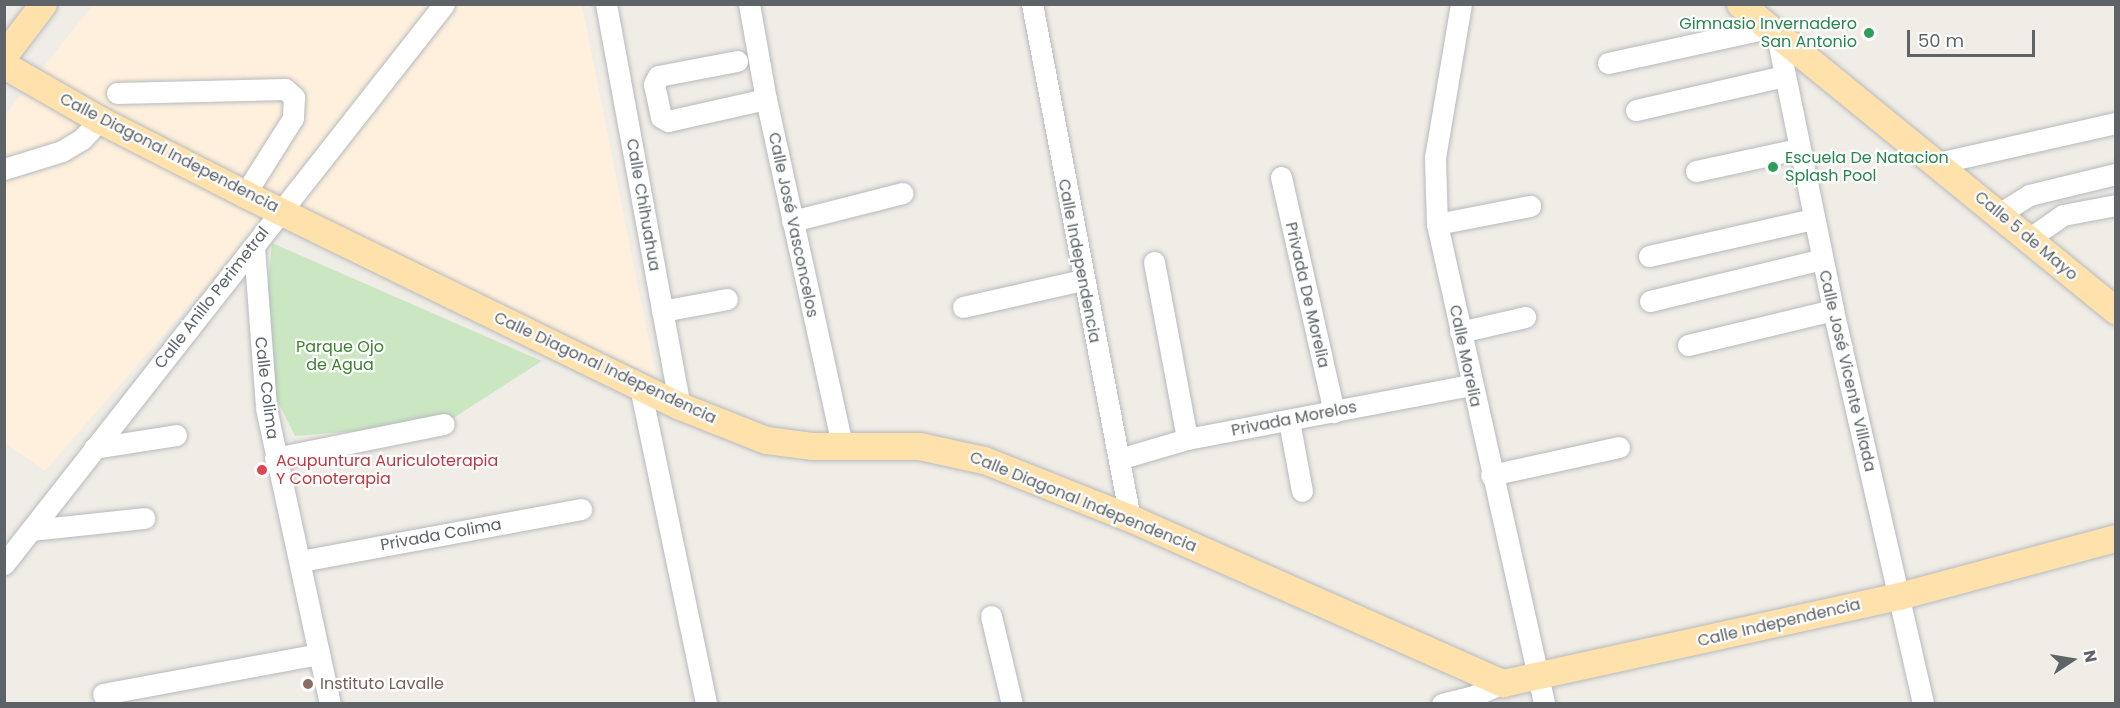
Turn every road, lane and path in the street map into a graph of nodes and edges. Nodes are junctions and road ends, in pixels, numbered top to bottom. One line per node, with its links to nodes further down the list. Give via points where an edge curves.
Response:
1 (43, 4): 9 (main road)
2 (444, 4): 29 (street, Calle Anillo Perimetral)
3 (606, 4): 44 (street, Calle Chihuahua)
4 (749, 4): 15 (street, Calle José Vasconcelos)
5 (1032, 4): 39 (street, Calle Independencia)
6 (1461, 4): 33 (street, Calle Morelia, via 1435,158)
7 (1740, 4): 8 (main road, Calle 5 de Mayo)
8 (1773, 32): 11 (street); 13 (street, Calle José Vicente Villada); 20 (main road, Calle 5 de Mayo)
9 (4, 55)
10 (737, 61): 15 (street, via 658,76 654,84 661,117 668,121)
11 (1608, 63)
12 (4, 65): 17 (main road, Calle Diagonal Independencia)
13 (1784, 76): 16 (street); 19 (street, Calle José Vicente Villada)
14 (117, 93): 26 (street, via 285,89 294,97 293,118)
15 (766, 99): 32 (street, Calle José Vasconcelos)
16 (1636, 110)
17 (100, 120): 21 (street, via 82,139 62,151); 26 (main road, Calle Diagonal Independencia)
18 (2115, 123): 20 (street)
19 (1798, 149): 22 (street); 31 (street, Calle José Vicente Villada)
20 (1938, 163): 30 (main road, Calle 5 de Mayo)
21 (4, 169)
22 (1695, 171)
23 (2115, 174): 30 (street, via 2029,195)
24 (1281, 177): 52 (street, Privada De Morelia)
25 (903, 193): 32 (street)
26 (245, 194): 29 (main road, Calle Diagonal Independencia)
27 (2115, 205): 34 (street, via 2063,215)
28 (1530, 206): 33 (street)
29 (279, 211): 35 (street, Calle Anillo Perimetral); 50 (main road, Calle Diagonal Independencia)
30 (1999, 214): 34 (main road, Calle 5 de Mayo)
31 (1813, 219): 36 (street); 37 (street, Calle José Vicente Villada)
32 (792, 221): 57 (street, Calle José Vasconcelos)
33 (1437, 224): 47 (street, Calle Morelia)
34 (2030, 238): 45 (main road, Calle 5 de Mayo)
35 (254, 247): 59 (street, Calle Anillo Perimetral); 60 (street, Calle Colima, via 260,366)
36 (1649, 256)
37 (1822, 259): 41 (street); 43 (street, Calle José Vicente Villada)
38 (1154, 262): 56 (street)
39 (1082, 280): 42 (street); 61 (street, Calle Independencia)
40 (727, 299): 44 (street)
41 (1650, 301)
42 (963, 307)
43 (1833, 310): 48 (street); 71 (street, Calle José Vicente Villada)
44 (663, 311): 51 (street, Calle Chihuahua)
45 (2115, 311)
46 (1525, 317): 47 (street)
47 (1460, 332): 49 (street, Calle Morelia)
48 (1688, 345)
49 (1470, 385): 52 (street, Privada Morelos); 62 (street, Calle Morelia)
50 (640, 387): 51 (main road, Calle Diagonal Independencia); 78 (street)
51 (680, 406): 57 (main road, Calle Diagonal Independencia, via 766,440 812,446)
52 (1334, 412): 53 (street, Privada Morelos)
53 (1289, 421): 56 (street, Privada Morelos); 63 (street)
54 (444, 424): 60 (street)
55 (176, 435): 59 (street)
56 (1187, 439): 61 (street, Privada Morelos)
57 (842, 444): 66 (main road, Calle Diagonal Independencia, via 950,450)
58 (1619, 447): 62 (street)
59 (94, 448): 67 (street, Calle Anillo Perimetral)
60 (275, 458): 69 (street, Calle Colima)
61 (1119, 459): 66 (street, Calle Independencia)
62 (1491, 475): 74 (street, Calle Morelia)
63 (1302, 491)
64 (581, 509): 69 (street, Privada Colima)
65 (144, 518): 67 (street)
66 (1130, 518): 75 (main road, Calle Diagonal Independencia)
67 (32, 530): 70 (street, Calle Anillo Perimetral)
68 (2115, 538): 71 (main road, Calle Independencia)
69 (301, 561): 73 (street, Calle Colima)
70 (4, 564)
71 (1899, 596): 74 (main road, Calle Independencia); 82 (street, Calle José Vicente Villada)
72 (991, 616): 79 (street)
73 (319, 654): 76 (street); 77 (street, Calle Colima)
74 (1539, 677): 75 (main road, Calle Independencia); 81 (street, Calle Morelia)
75 (1503, 683): 80 (street, Calle Independencia)
76 (103, 694)
77 (330, 704)
78 (706, 704)
79 (1012, 704)
80 (1442, 704)
81 (1544, 704)
82 (1923, 704)

